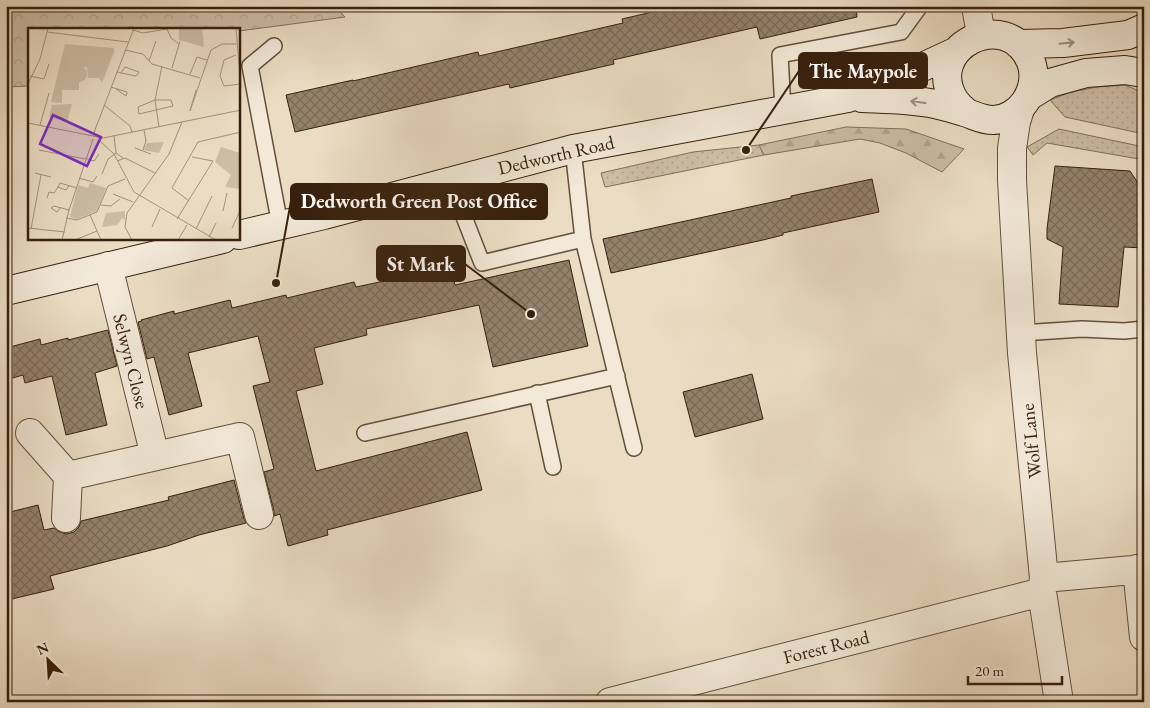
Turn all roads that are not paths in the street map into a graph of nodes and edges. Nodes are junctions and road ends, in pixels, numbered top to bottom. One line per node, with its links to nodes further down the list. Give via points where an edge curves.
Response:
1 (920, 6): 12 (lane, via 902,32 780,55)
2 (976, 6): 5 (street)
3 (1144, 28): 6 (street, one-way to 3, via 1063,43 1128,35)
4 (1144, 32): 9 (street, Dedworth Road, via 1137,45)
5 (981, 35): 6 (street, via 1005,36); 8 (street, Dedworth Road, via 963,44)
6 (1018, 44): 11 (street, via 1033,67 1034,82)
7 (274, 46): 17 (lane, via 250,66)
8 (957, 52): 10 (street, Dedworth Road); 13 (street, Dedworth Road, via 948,69 948,84 956,102)
9 (1143, 74): 11 (street, Dedworth Road, via 1124,70 1086,73 1050,83)
10 (848, 98): 12 (street, Dedworth Road); 13 (street, Dedworth Road, one-way to 10, via 934,104 898,99)
11 (1024, 103): 13 (street, Dedworth Road, via 1009,116 994,120); 15 (street, Wolf Lane, via 1016,122)
12 (783, 110): 14 (street, Dedworth Road)
13 (973, 115): 15 (street, Wolf Lane, via 1002,149)
14 (574, 149): 16 (street, Dedworth Road); 19 (lane)
15 (1012, 180): 24 (street, Wolf Lane)
16 (450, 181): 17 (street, Dedworth Road); 19 (lane, via 482,263)
17 (280, 225): 18 (street, Dedworth Road)
18 (240, 235)
19 (583, 239): 25 (lane)
20 (218, 240): 21 (street)
21 (108, 266): 22 (street); 30 (street, Selwyn Close)
22 (6, 291)
23 (1144, 330): 24 (lane, via 1082,329)
24 (1021, 333): 36 (street, Wolf Lane)
25 (617, 376): 26 (lane); 29 (lane)
26 (537, 393): 28 (lane); 31 (lane)
27 (30, 433): 32 (street)
28 (365, 433)
29 (634, 448)
30 (155, 456): 32 (street); 33 (street, via 240,437)
31 (554, 467)
32 (68, 476): 34 (street)
33 (259, 515)
34 (66, 518)
35 (1140, 569): 36 (street, Forest Road); 37 (street)
36 (1043, 585): 38 (street, Forest Road); 39 (street, Wolf Lane)
37 (1144, 637)
38 (610, 702)
39 (1059, 702)

